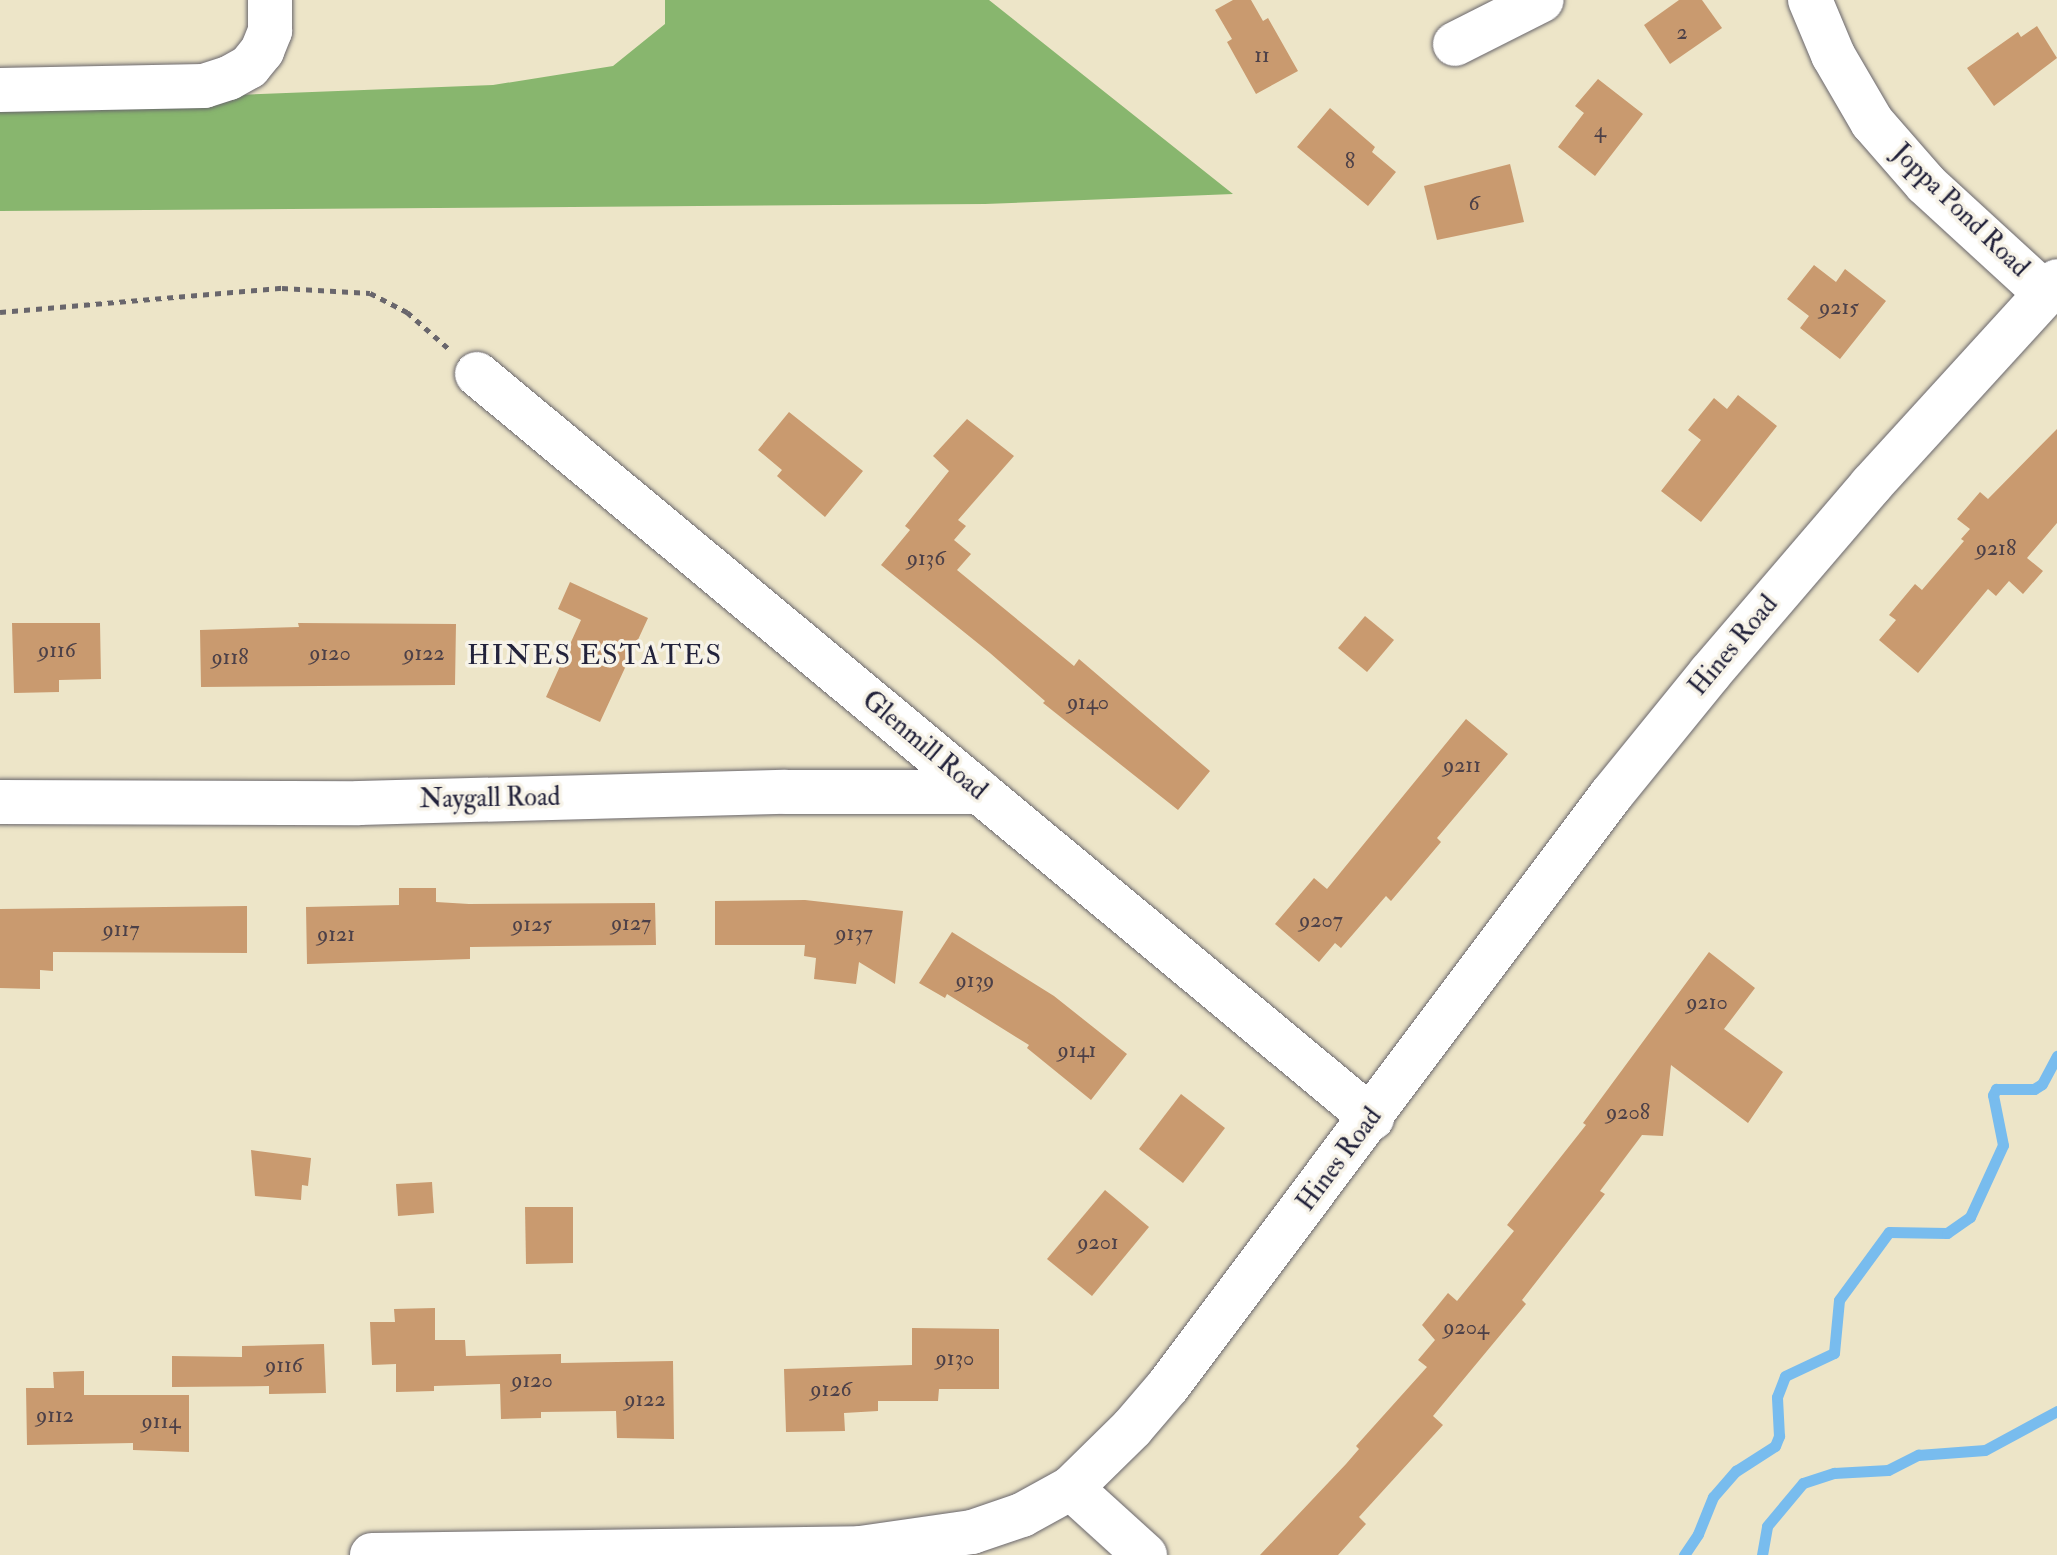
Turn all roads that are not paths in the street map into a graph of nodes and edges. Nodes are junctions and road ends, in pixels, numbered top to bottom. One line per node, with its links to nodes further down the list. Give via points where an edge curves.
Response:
1 (270, 0): 5 (street, via 270,31 262,51 249,67 229,78 204,86)
2 (1542, 0): 4 (street)
3 (1810, 0): 6 (street, Joppa Pond Road, via 1833,55 1872,122 1926,184)
4 (1455, 44)
5 (0, 90)
6 (2051, 287): 10 (street, Hines Road, via 1710,673 1611,795)
7 (477, 374): 8 (street, Glenmill Road)
8 (980, 792): 9 (street, Naygall Road, via 359,803); 10 (street, Glenmill Road)
9 (0, 802)
10 (1372, 1118): 11 (street, Hines Road, via 1168,1386)
11 (1071, 1488): 12 (street, Hines Road, via 1022,1515 972,1532 860,1548); 13 (street)
12 (372, 1555)
13 (1145, 1555)

